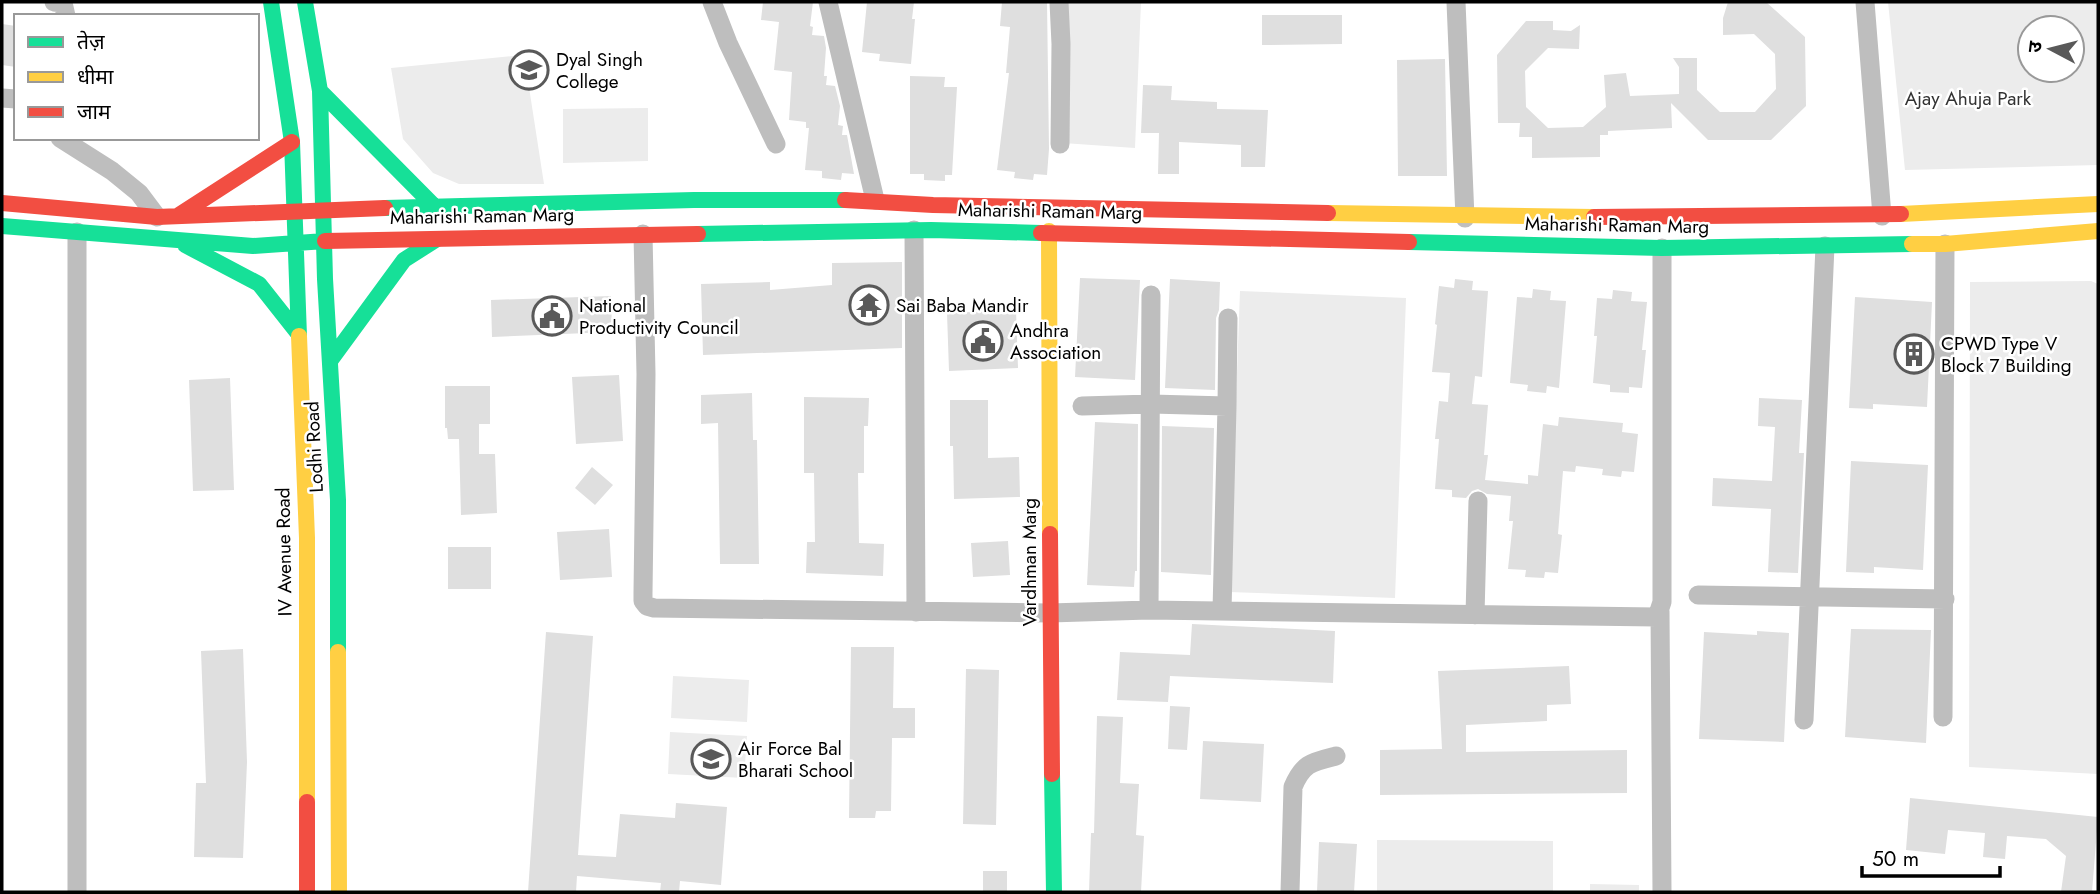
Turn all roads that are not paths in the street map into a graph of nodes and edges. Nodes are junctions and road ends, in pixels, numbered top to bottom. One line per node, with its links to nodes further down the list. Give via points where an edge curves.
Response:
1 (54, 2): 9 (street, via 63,3)
2 (271, 2): 12 (main road)
3 (305, 2): 10 (main road, Lodhi Road)
4 (712, 2): 13 (street)
5 (828, 2): 15 (street)
6 (1059, 2): 14 (street)
7 (1456, 2): 24 (street)
8 (1865, 2): 22 (street)
9 (66, 14)
10 (320, 91): 18 (main road); 19 (main road, Lodhi Road)
11 (63, 140): 23 (street, via 139,192)
12 (292, 142): 20 (main road); 21 (main road)
13 (776, 144)
14 (1060, 144)
15 (876, 200): 18 (main road, Maharishi Raman Marg); 24 (main road, Maharishi Raman Marg)
16 (2, 203): 23 (main road, Maharishi Raman Marg)
17 (2096, 203): 22 (main road, Maharishi Raman Marg)
18 (434, 206): 19 (main road, Maharishi Raman Marg)
19 (324, 210): 20 (main road, Maharishi Raman Marg); 33 (main road, Lodhi Road)
20 (294, 211): 21 (main road, Maharishi Raman Marg); 35 (main road, IV Avenue Road)
21 (179, 215): 23 (main road, Maharishi Raman Marg)
22 (1882, 216): 24 (main road, Maharishi Raman Marg)
23 (157, 217)
24 (1465, 218)
25 (2, 226): 28 (main road, Maharishi Raman Marg)
26 (914, 230): 27 (main road, Maharishi Raman Marg); 29 (main road, Maharishi Raman Marg); 52 (street)
27 (1049, 231): 37 (main road, Maharishi Raman Marg); 53 (main road, Vardhman Marg)
28 (77, 232): 32 (main road, Maharishi Raman Marg); 58 (street)
29 (643, 234): 31 (main road, Maharishi Raman Marg); 52 (street, via 643,601 654,608)
30 (2096, 234): 34 (main road, Maharishi Raman Marg)
31 (437, 239): 33 (main road, Maharishi Raman Marg); 41 (main road, via 404,260)
32 (176, 241): 35 (main road, Maharishi Raman Marg); 40 (main road, via 259,284)
33 (324, 243): 35 (main road, Maharishi Raman Marg); 41 (main road, Lodhi Road)
34 (1945, 244): 36 (main road, Maharishi Raman Marg); 48 (street)
35 (295, 245): 40 (main road, IV Avenue Road)
36 (1825, 246): 37 (main road, Maharishi Raman Marg); 47 (street)
37 (1662, 248): 51 (street)
38 (1151, 295): 42 (street)
39 (1228, 318): 44 (street)
40 (297, 332): 59 (main road, IV Avenue Road, via 307,538)
41 (330, 360): 60 (main road, Lodhi Road, via 338,500)
42 (1151, 404): 43 (street); 44 (street); 49 (street)
43 (1082, 406)
44 (1227, 406): 50 (street)
45 (1478, 501): 54 (street)
46 (1698, 595): 47 (street)
47 (1810, 597): 48 (street); 56 (street)
48 (1945, 599): 55 (street)
49 (1149, 610): 50 (street); 53 (street)
50 (1222, 611): 54 (street)
51 (1660, 611): 54 (street, via 1651,618); 63 (street)
52 (916, 612): 53 (street)
53 (1050, 613): 61 (main road, Vardhman Marg)
54 (1475, 615)
55 (1943, 717)
56 (1804, 720)
57 (1336, 756): 62 (street, via 1308,764 1293,787)
58 (77, 892)
59 (307, 892)
60 (339, 892)
61 (1054, 892)
62 (1290, 892)
63 (1662, 892)

